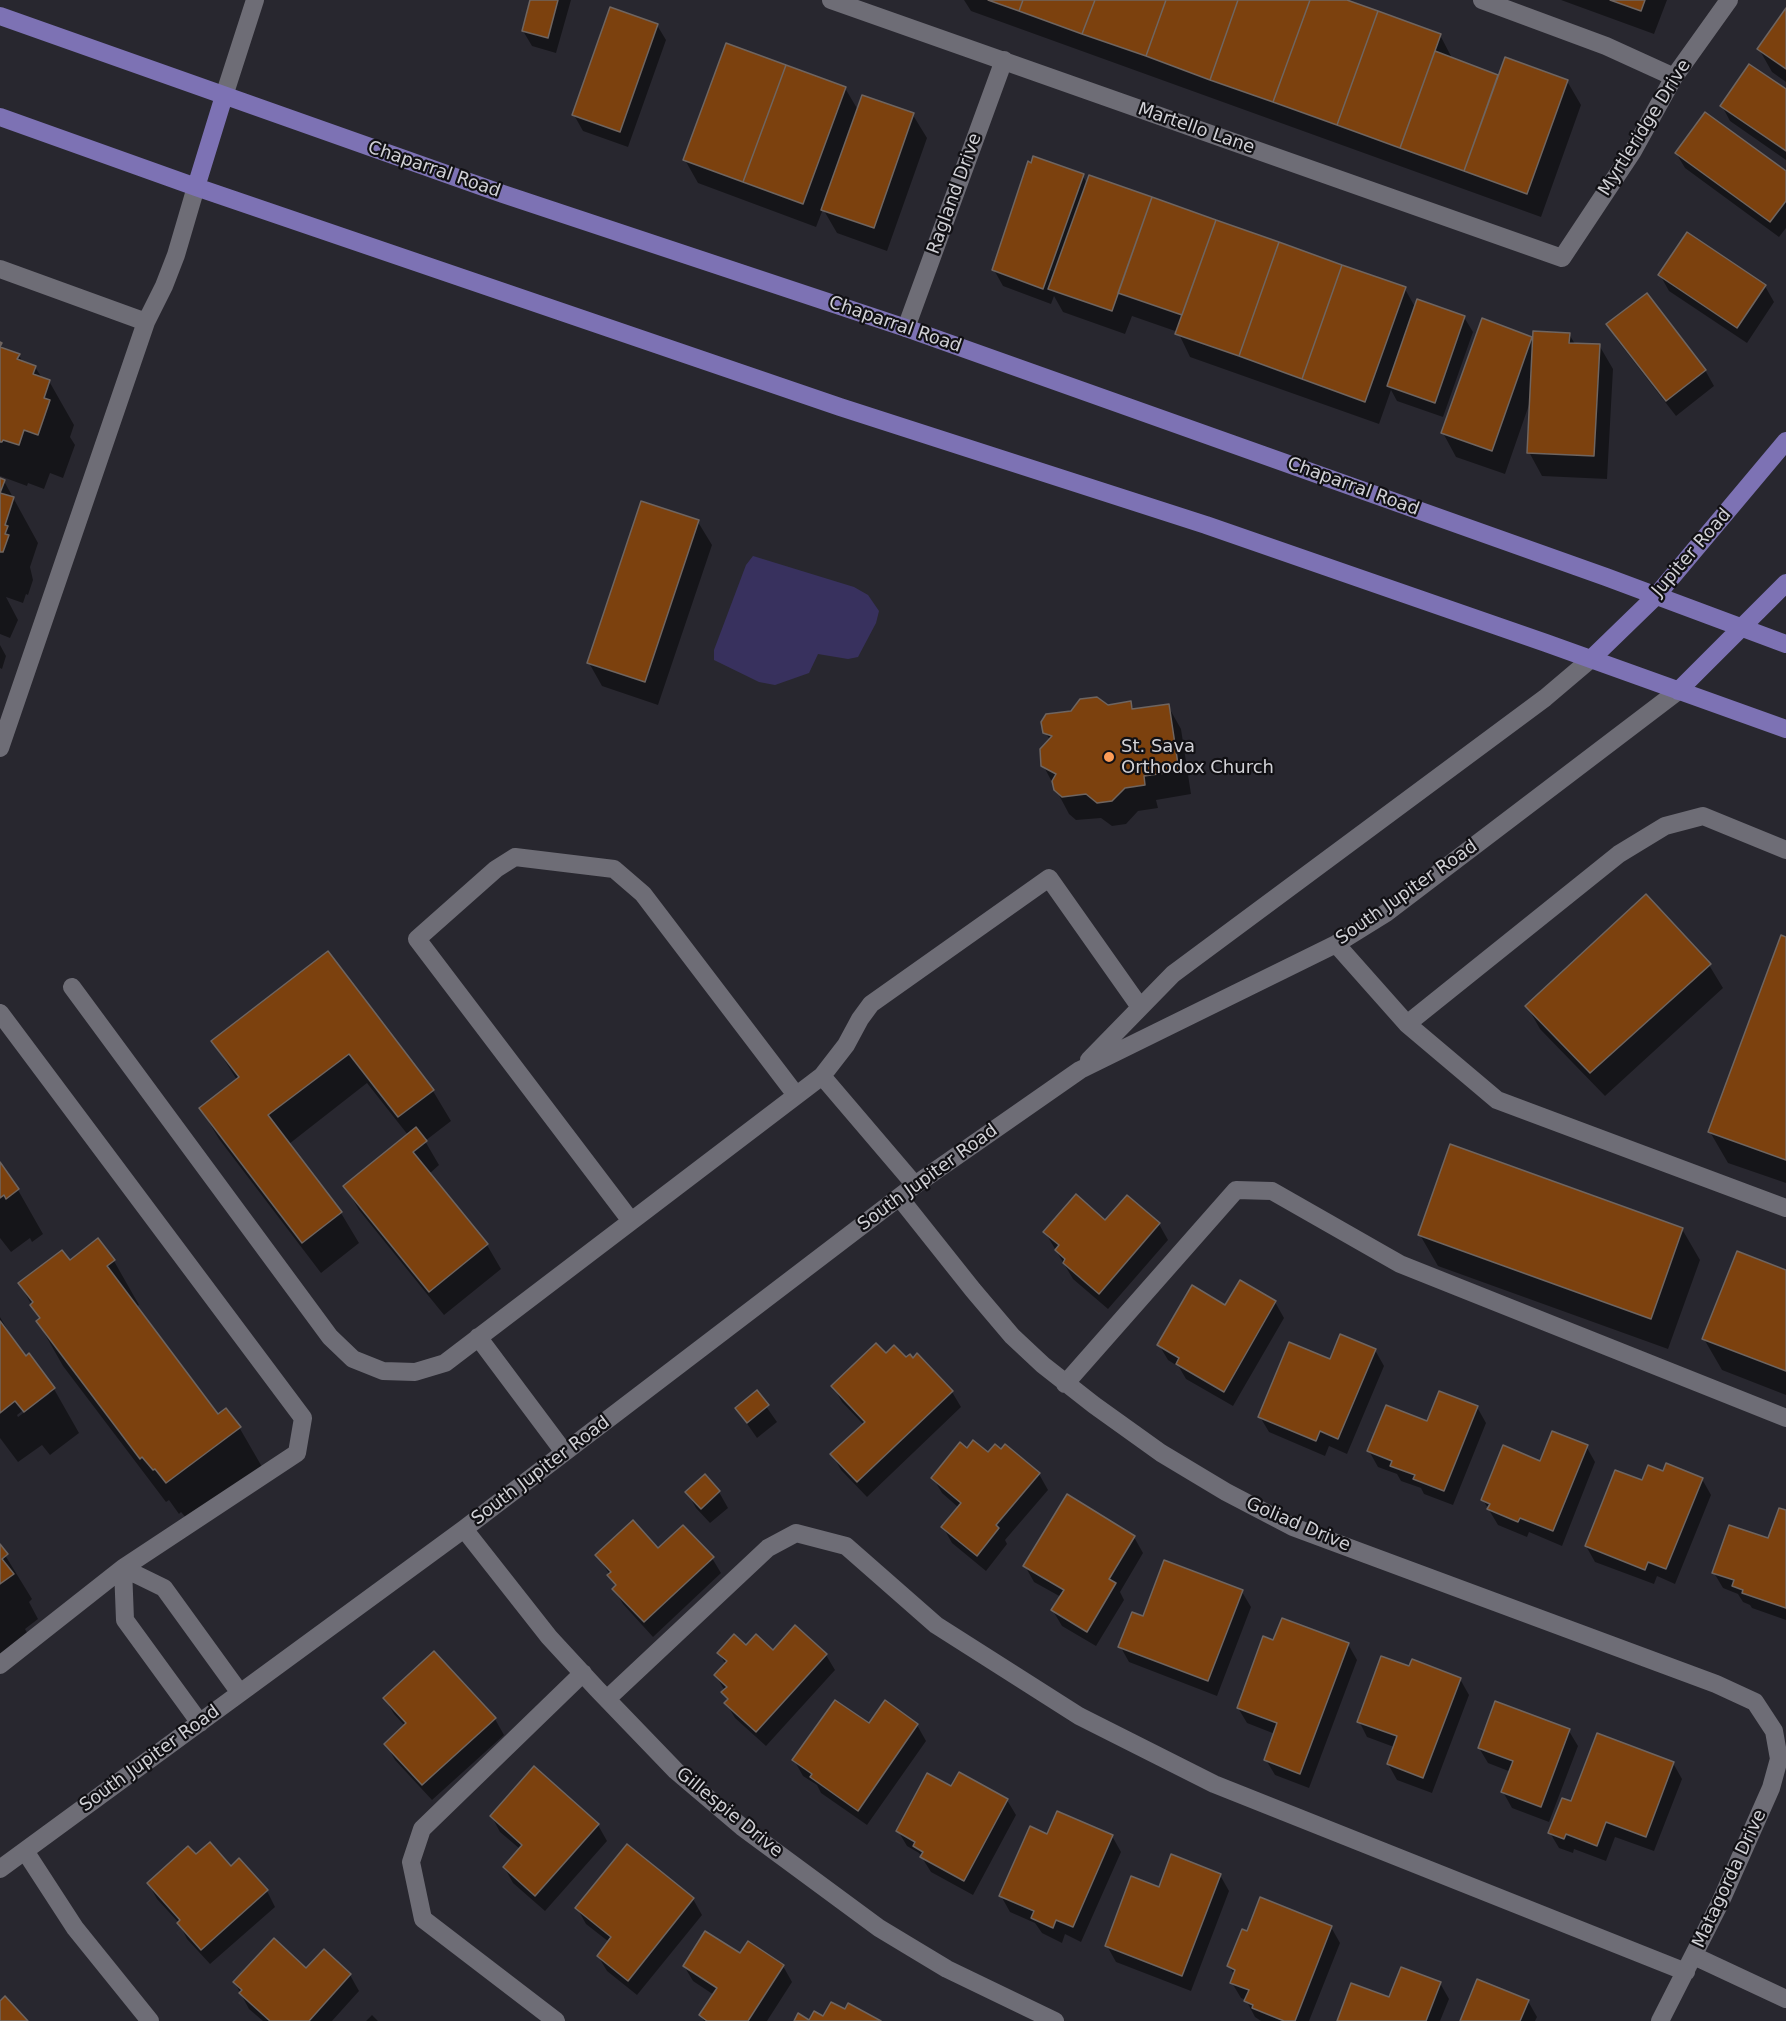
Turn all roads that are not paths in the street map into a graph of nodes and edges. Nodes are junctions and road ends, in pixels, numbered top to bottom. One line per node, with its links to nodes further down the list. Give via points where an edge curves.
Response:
1 (255, 0): 9 (street)
2 (831, 0): 5 (street, Martello Lane)
3 (1482, 0): 8 (street, via 1606,46)
4 (1729, 0): 8 (street, Myrtleridge Drive)
5 (855, 4): 7 (street, Martello Lane)
6 (0, 16): 9 (main road, Chaparral Road)
7 (1004, 60): 12 (street, Martello Lane); 15 (street, Ragland Drive)
8 (1674, 77): 12 (street, Myrtleridge Drive, via 1633,151)
9 (224, 96): 11 (main road); 15 (main road, Chaparral Road)
10 (0, 117): 11 (main road)
11 (196, 187): 14 (street, via 176,255); 21 (main road, via 829,403 1206,525)
12 (1562, 258)
13 (0, 269): 14 (street)
14 (146, 322): 24 (street)
15 (906, 328): 18 (main road, Chaparral Road)
16 (1786, 441): 18 (main road, Jupiter Road)
17 (1786, 583): 19 (main road)
18 (1656, 596): 19 (main road, Chaparral Road); 21 (main road, Jupiter Road)
19 (1742, 627): 20 (main road, Chaparral Road); 22 (main road)
20 (1786, 644)
21 (1591, 659): 22 (main road); 28 (street, South Jupiter Road, via 1509,726 1173,974)
22 (1678, 691): 23 (main road); 26 (street, South Jupiter Road, via 1386,913)
23 (1786, 729)
24 (0, 748)
25 (1786, 850): 30 (street, via 1703,816 1665,826 1619,854)
26 (1336, 944): 30 (street); 31 (street, South Jupiter Road)
27 (72, 987): 38 (street, via 330,1337 353,1359 383,1371 415,1372 445,1363)
28 (1140, 1007): 31 (street, South Jupiter Road); 32 (street, via 1049,878 871,1004)
29 (0, 1013): 43 (street, via 303,1418 297,1453)
30 (1407, 1024): 36 (street, via 1497,1100)
31 (1080, 1070): 34 (street, South Jupiter Road)
32 (822, 1076): 33 (street); 34 (street)
33 (796, 1095): 37 (street); 37 (street, via 643,894 614,869 515,857 496,869 417,939)
34 (915, 1185): 35 (street, South Jupiter Road)
35 (899, 1197): 39 (street, Goliad Drive, via 1012,1336); 41 (street, South Jupiter Road)
36 (1786, 1208)
37 (631, 1221): 38 (street)
38 (478, 1337): 41 (street)
39 (1065, 1384): 40 (street, via 1236,1190 1272,1191 1401,1264); 49 (street, Goliad Drive, via 1161,1453 1293,1527 1716,1684 1755,1702)
40 (1786, 1418)
41 (564, 1452): 42 (street, South Jupiter Road)
42 (464, 1529): 45 (street, Gillespie Drive); 46 (street, South Jupiter Road)
43 (123, 1568): 44 (street); 46 (street, via 164,1588); 48 (street, via 125,1620)
44 (0, 1665)
45 (583, 1674): 47 (street, Gillespie Drive); 55 (street, via 422,1829 411,1862 423,1919)
46 (240, 1693): 48 (street, South Jupiter Road)
47 (607, 1700): 52 (street, via 768,1548 796,1533 846,1546 936,1625 1079,1716 1203,1779); 56 (street, Gillespie Drive, via 676,1771 742,1827 879,1928 947,1969)
48 (200, 1723): 50 (street, South Jupiter Road)
49 (1774, 1731): 52 (street, Matagorda Drive, via 1779,1759 1771,1788)
50 (25, 1851): 51 (street, South Jupiter Road); 54 (street, via 75,1928)
51 (0, 1869)
52 (1690, 1964): 53 (street); 57 (street, Matagorda Drive)
53 (1786, 1999)
54 (150, 2021)
55 (556, 2021)
56 (1055, 2021)
57 (1659, 2021)

